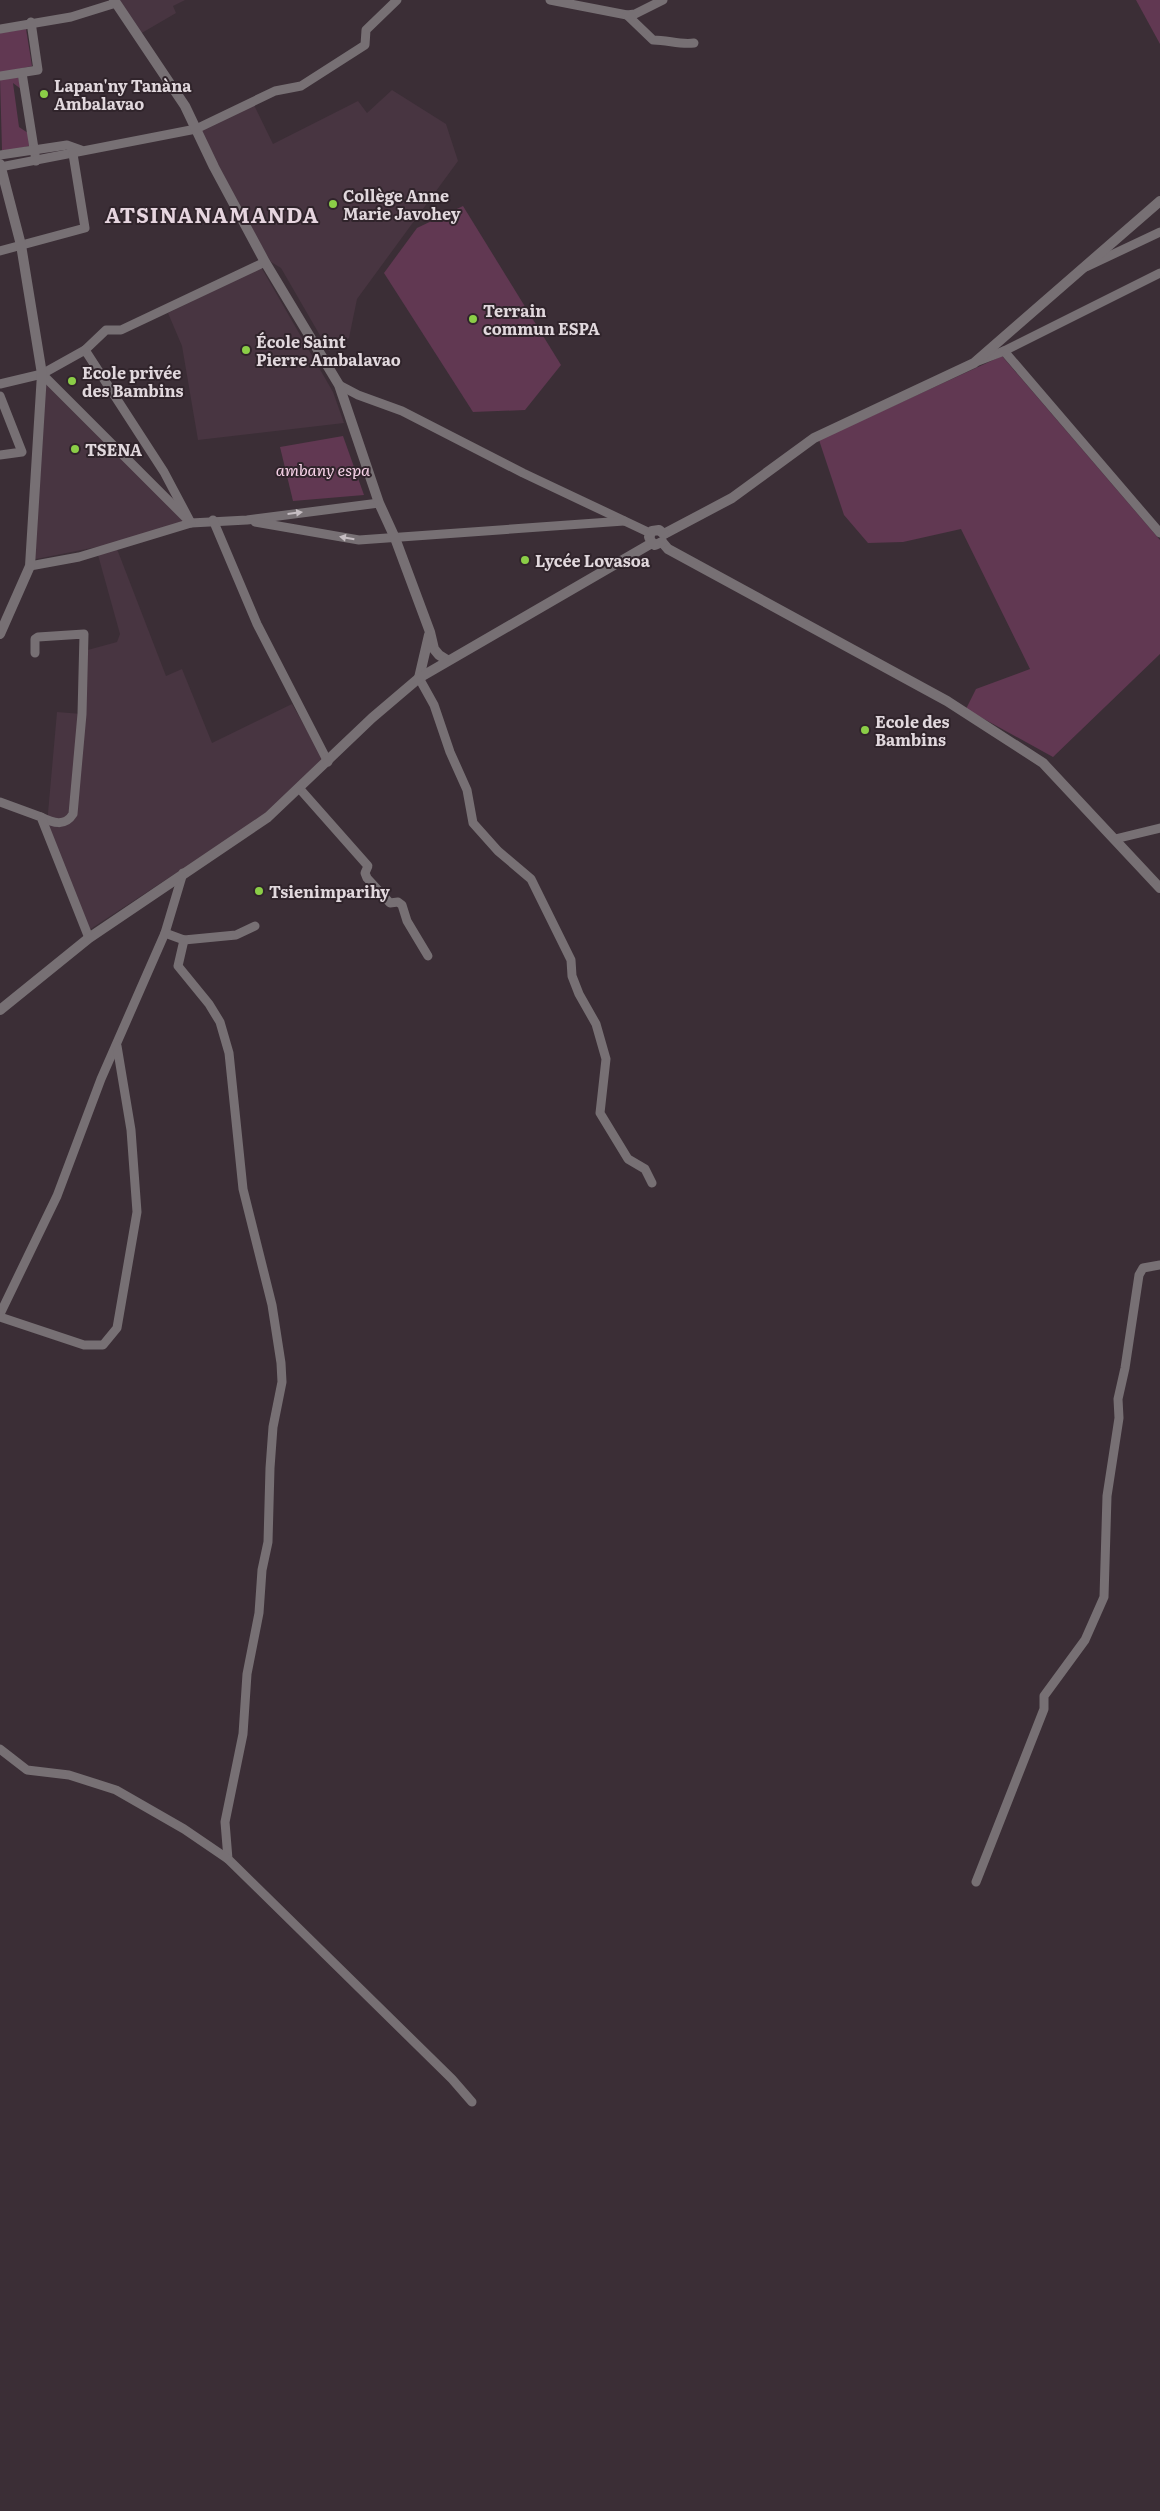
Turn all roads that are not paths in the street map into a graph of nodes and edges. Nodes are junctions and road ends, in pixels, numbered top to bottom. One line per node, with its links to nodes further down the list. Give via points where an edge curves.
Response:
1 (397, 0): 11 (street, via 366,30 365,45 301,86 275,92)
2 (550, 0): 5 (street)
3 (663, 0): 5 (street)
4 (115, 2): 6 (street, via 72,17); 11 (street, via 185,106)
5 (628, 15): 8 (street, via 653,40 681,45)
6 (31, 22): 7 (street); 9 (street, via 39,67 36,72)
7 (0, 29)
8 (694, 43)
9 (22, 73): 10 (street); 12 (street)
10 (0, 76)
11 (196, 129): 13 (street); 21 (street)
12 (35, 150): 13 (street, via 67,145); 14 (street); 15 (street)
13 (77, 152): 15 (street); 19 (street, via 85,228)
14 (0, 155)
15 (36, 161): 16 (street)
16 (0, 166): 19 (street)
17 (1160, 201): 22 (street)
18 (1160, 232): 22 (street)
19 (21, 245): 20 (street); 27 (street)
20 (0, 251)
21 (265, 262): 24 (street, via 121,330 106,330); 29 (street)
22 (1081, 270): 26 (street)
23 (1160, 273): 25 (street)
24 (85, 350): 27 (street); 38 (street, via 164,472)
25 (1004, 351): 26 (street); 39 (street)
26 (974, 363): 41 (street, via 814,438 732,498)
27 (42, 374): 28 (street); 33 (street); 38 (street)
28 (0, 384)
29 (339, 385): 34 (street); 37 (street, via 402,411)
30 (0, 396): 31 (street)
31 (22, 452): 32 (street); 33 (street)
32 (0, 455)
33 (38, 455): 42 (street)
34 (379, 503): 36 (street, one-way to 34); 40 (street)
35 (213, 520): 36 (street); 38 (street); 48 (street, via 257,624)
36 (247, 520): 40 (street, one-way to 36, via 359,540)
37 (624, 521): 40 (street); 41 (street)
38 (191, 523): 42 (street, via 79,557)
39 (1160, 533)
40 (395, 538): 43 (street)
41 (657, 538): 46 (street); 53 (street, via 676,554 997,731 1044,763)
42 (30, 566): 44 (street)
43 (430, 632): 46 (street, via 434,649); 47 (street)
44 (0, 634)
45 (35, 653): 51 (street, via 35,639 38,637 84,634 74,814 63,823)
46 (447, 660): 47 (street)
47 (419, 678): 48 (street); 63 (street, via 434,705 467,790 473,823 498,852 531,879 571,960 572,976 596,1024 606,1059 600,1113 628,1160 645,1169)
48 (328, 762): 49 (street)
49 (299, 788): 54 (street, via 268,817); 60 (street, via 368,866 367,878 390,903 402,905 407,921)
50 (0, 802): 51 (street)
51 (41, 817): 58 (street)
52 (1160, 828): 53 (street)
53 (1115, 839): 55 (street)
54 (183, 873): 57 (street); 58 (street)
55 (1160, 888)
56 (255, 926): 59 (street, via 236,934)
57 (165, 933): 59 (street); 62 (street)
58 (89, 938): 61 (street)
59 (184, 940): 67 (street, via 178,966 220,1022 229,1053 243,1189 272,1304 282,1382 273,1435 268,1542 259,1614 247,1674 243,1734 226,1822)
60 (428, 956)
61 (0, 1010)
62 (117, 1046): 65 (street, via 83,1123 57,1196); 65 (street, via 132,1130 136,1212 117,1328 103,1345 84,1345)
63 (652, 1182)
64 (1160, 1265): 68 (street, via 1143,1268 1139,1275 1118,1399 1119,1418 1107,1496 1104,1598 1085,1640 1044,1696 1044,1709)
65 (0, 1316)
66 (0, 1749): 67 (street, via 27,1770 69,1775 116,1790)
67 (228, 1859): 69 (street)
68 (976, 1882)
69 (472, 2102)

